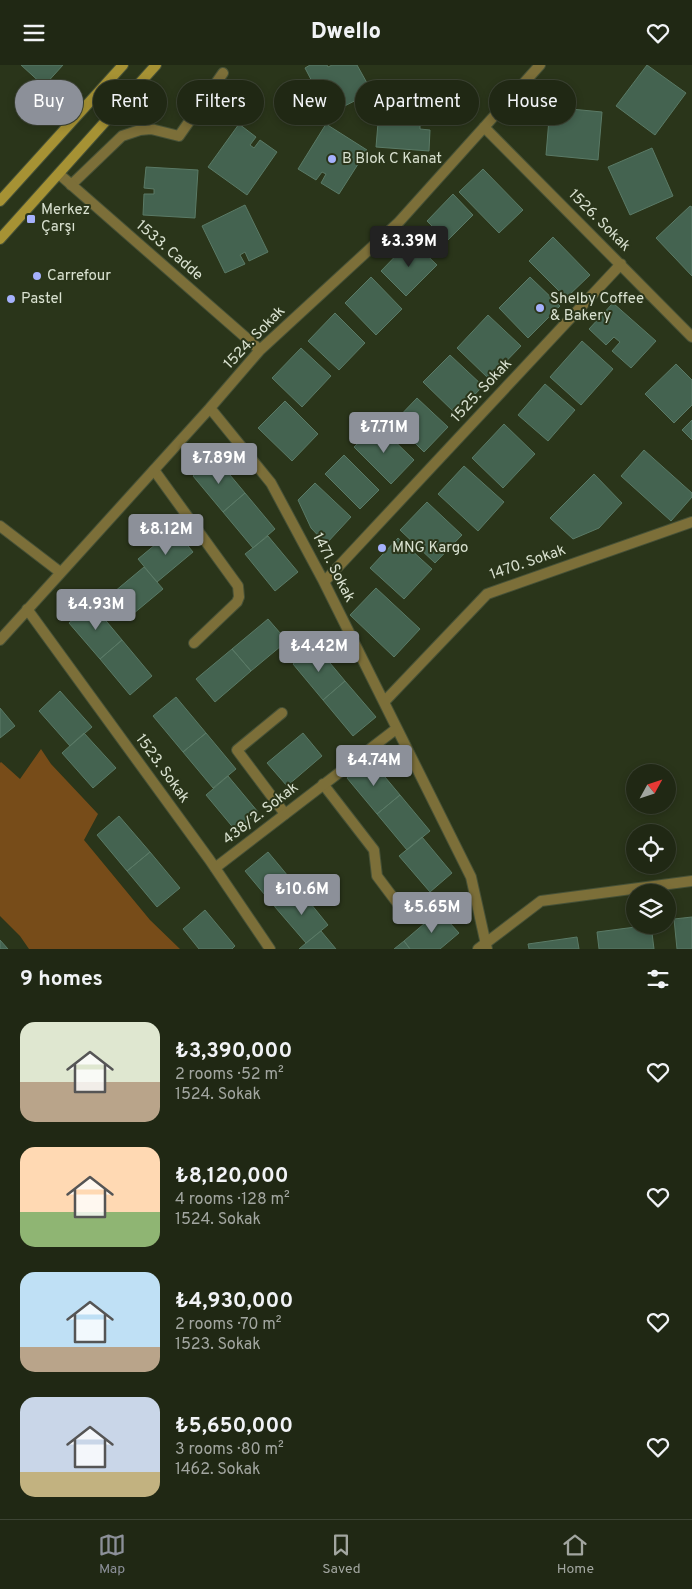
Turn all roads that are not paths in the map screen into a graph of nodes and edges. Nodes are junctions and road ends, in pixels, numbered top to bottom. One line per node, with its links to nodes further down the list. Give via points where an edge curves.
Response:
1 (123, 65): 8 (main road)
2 (156, 65): 6 (main road)
3 (540, 65): 5 (street, 1524. Sokak)
4 (223, 73): 7 (street, via 179,136 151,129 122,136)
5 (484, 127): 11 (street, 1526. Sokak); 13 (street, 1524. Sokak, via 398,223)
6 (59, 174): 7 (street, 1533. Cadde); 10 (main road)
7 (71, 185): 13 (street, 1533. Cadde)
8 (4, 190): 9 (main road)
9 (0, 201)
10 (0, 239)
11 (620, 265): 12 (street, 1526. Sokak); 19 (street, 1525. Sokak)
12 (692, 337)
13 (260, 351): 14 (street, 1524. Sokak)
14 (210, 408): 15 (street, 1524. Sokak); 19 (street, 1471. Sokak, via 271,483)
15 (154, 470): 18 (street, 1524. Sokak); 22 (street, via 238,586 237,603)
16 (692, 522): 23 (street, 1470. Sokak, via 487,594)
17 (0, 526): 18 (street)
18 (60, 573): 20 (street, 1524. Sokak)
19 (324, 581): 23 (street, 1471. Sokak)
20 (27, 609): 21 (street, 1524. Sokak); 28 (street, 1523. Sokak)
21 (0, 640)
22 (194, 643)
23 (384, 702): 25 (street, 1471. Sokak)
24 (282, 713): 27 (street, via 236,750)
25 (396, 729): 26 (street, 438/2. Sokak); 31 (street, 1471. Sokak, via 471,877)
26 (323, 784): 27 (street, 438/2. Sokak); 30 (street, via 374,850 377,876)
27 (285, 813): 28 (street, 438/2. Sokak)
28 (215, 868): 32 (street, 1523. Sokak)
29 (692, 881): 31 (street, via 542,901)
30 (404, 912)
31 (484, 947)
32 (270, 949)

